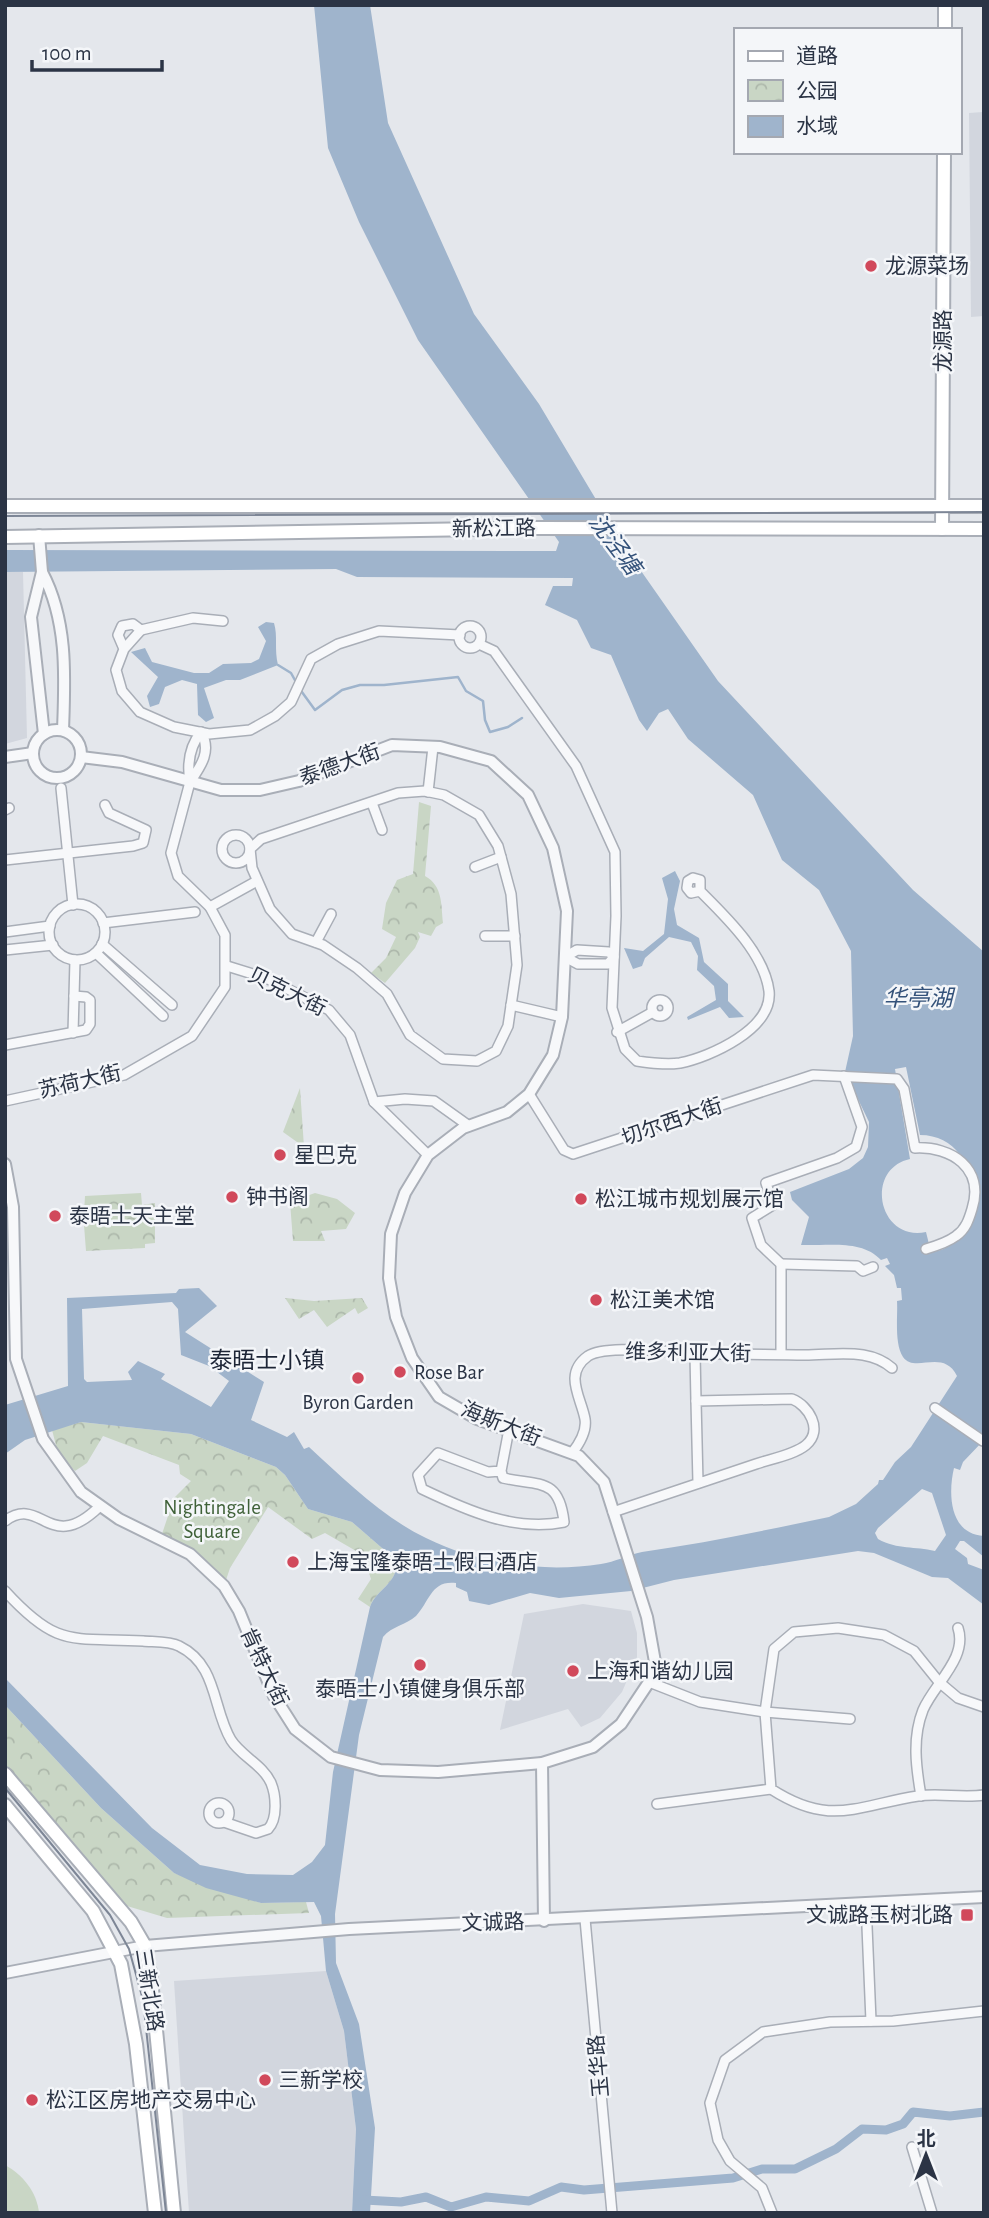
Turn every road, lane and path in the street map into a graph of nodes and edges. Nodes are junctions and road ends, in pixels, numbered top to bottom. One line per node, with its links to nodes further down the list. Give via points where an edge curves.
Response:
1 (946, 5): 2 (main road)
2 (945, 28)
3 (944, 154): 5 (main road, 龙源路)
4 (5, 506): 5 (main road, 新松江路)
5 (942, 506): 6 (main road, 新松江路); 7 (main road, 龙源路)
6 (984, 506)
7 (942, 529): 8 (main road, 新松江路); 9 (main road, 新松江路)
8 (984, 529)
9 (39, 534): 10 (main road, 新松江路); 11 (street)
10 (5, 537)
11 (42, 572): 17 (street, via 53,593 65,662); 19 (street, via 32,617)
12 (223, 621): 13 (street, via 193,618)
13 (141, 630): 16 (street); 16 (street, via 134,624 122,626 118,641)
14 (460, 635): 15 (street, via 464,648); 15 (street, via 472,625 481,634); 18 (street, via 379,631 338,644 311,659 291,702 275,716 250,730)
15 (481, 645): 51 (street, via 494,651 576,766 615,852)
16 (124, 649): 18 (street, via 116,670 122,691 140,712 174,727)
17 (63, 730): 19 (street); 23 (street, via 77,741)
18 (201, 732): 24 (street, via 188,767); 24 (street, via 206,752)
19 (44, 734): 21 (street)
20 (433, 747): 24 (street, 泰德大街, via 392,745 299,781 260,790 220,790); 26 (street); 50 (street, 泰德大街, via 491,761 528,795 553,848 567,911)
21 (33, 753): 22 (street); 23 (street, via 42,772 59,777 71,773)
22 (5, 757)
23 (80, 757): 24 (street, 泰德大街, via 122,762)
24 (190, 782): 37 (street, via 171,853 178,876)
25 (61, 788): 30 (street)
26 (428, 792): 27 (street, via 398,793); 31 (street, via 444,795 479,815)
27 (372, 803): 29 (street); 34 (street, via 261,839 250,849)
28 (105, 805): 30 (street, via 109,813 146,830 143,843)
29 (382, 830)
30 (68, 854): 32 (street); 36 (street)
31 (501, 857): 33 (street); 44 (street, via 511,894)
32 (5, 860)
33 (475, 867)
34 (257, 881): 37 (street); 45 (street, via 270,909 292,934)
35 (700, 891): 60 (street, via 759,962 769,993 762,1015 728,1045 678,1063 637,1061)
36 (74, 905): 40 (street, via 92,909); 41 (street, via 58,912)
37 (210, 907): 53 (street, via 225,935)
38 (195, 912): 40 (street)
39 (331, 914): 45 (street)
40 (103, 923): 46 (street)
41 (50, 926): 42 (street); 47 (street)
42 (5, 932)
43 (485, 936): 44 (street)
44 (514, 936): 56 (street, via 517,965)
45 (316, 942): 56 (street, via 387,994 410,1035 443,1059 477,1060 496,1051 508,1026)
46 (102, 944): 49 (street); 55 (street)
47 (53, 945): 48 (street); 52 (street, via 62,956)
48 (5, 950)
49 (96, 953): 52 (street); 58 (street)
50 (565, 957): 51 (street, via 578,964 608,964); 59 (street, 泰德大街)
51 (614, 957): 60 (street, via 612,1008)
52 (75, 960): 54 (street)
53 (227, 965): 65 (street, 苏荷大街, via 225,987 192,1036 124,1075); 66 (street, 贝克大街, via 266,978 329,1010 350,1035)
54 (74, 996): 61 (street); 61 (street, via 90,1000 90,1024)
55 (172, 1005)
56 (511, 1005): 59 (street)
57 (653, 1012): 60 (street)
58 (163, 1016)
59 (562, 1017): 64 (street, 泰德大街, via 553,1055)
60 (617, 1032)
61 (73, 1033): 62 (street)
62 (5, 1045)
63 (844, 1076): 64 (street, 切尔西大街, via 813,1075 573,1154 564,1150); 70 (street, via 897,1079 904,1089 915,1148 934,1147 954,1155 974,1179 974,1203 967,1224 957,1236); 72 (street, via 862,1128 856,1147 766,1183 773,1205 752,1217 761,1245)
64 (529, 1094): 67 (street, 海斯大街, via 507,1112)
65 (5, 1101)
66 (374, 1102): 67 (street, via 434,1101); 68 (street, 贝克大街)
67 (469, 1126): 68 (street, 海斯大街)
68 (428, 1155): 79 (street, 海斯大街, via 405,1193 391,1234 389,1278 396,1317 412,1358 439,1396 477,1419)
69 (5, 1164): 71 (street, via 13,1206)
70 (926, 1249)
71 (9, 1257): 84 (street, 肯特大街, via 16,1359 43,1439 81,1492)
72 (781, 1264): 73 (street, via 857,1266 863,1271); 75 (street)
73 (873, 1267)
74 (695, 1354): 75 (street, 维多利亚大街); 77 (street); 81 (street, 维多利亚大街, via 644,1350 590,1354 574,1377 585,1420)
75 (781, 1354): 76 (street, 维多利亚大街, via 865,1356)
76 (892, 1368)
77 (696, 1401): 83 (street); 83 (street, via 792,1399 803,1403 814,1431 806,1445)
78 (935, 1408): 80 (street)
79 (509, 1429): 81 (street, 海斯大街); 82 (street)
80 (983, 1441)
81 (572, 1453): 85 (street, 海斯大街, via 604,1482)
82 (501, 1471): 82 (street, via 503,1478 551,1488 561,1500 564,1522 534,1524 475,1514 422,1489 418,1475 438,1453 488,1472)
83 (698, 1483): 85 (street)
84 (100, 1506): 86 (street, via 72,1526 52,1526 26,1512); 94 (street, 肯特大街, via 190,1554 211,1572 239,1611 274,1696 295,1729 331,1757 380,1770 438,1772)
85 (613, 1512): 89 (street, 海斯大街, via 640,1595 655,1662)
86 (5, 1521)
87 (5, 1591): 101 (street, via 54,1634 178,1645 200,1660 216,1692 221,1721 233,1743 271,1782 273,1795 275,1812 268,1829 256,1833)
88 (958, 1628): 90 (street, via 960,1650)
89 (649, 1682): 92 (street, via 700,1702); 94 (street, 肯特大街, via 621,1724 593,1747)
90 (939, 1682): 91 (street, via 958,1698); 92 (street, via 914,1651 884,1635 838,1628 794,1632 774,1648); 98 (street, via 923,1710 916,1740)
91 (984, 1707)
92 (765, 1712): 93 (street); 96 (street)
93 (850, 1719)
94 (542, 1763): 105 (street)
95 (5, 1774): 106 (main road, 三新北路, via 111,1897)
96 (771, 1789): 98 (street, via 822,1812); 99 (street)
97 (984, 1795): 98 (street)
98 (921, 1796)
99 (657, 1804)
100 (5, 1805): 107 (main road, 三新北路, via 93,1912)
101 (224, 1822)
102 (984, 1897): 103 (street, 文诚路)
103 (866, 1903): 104 (street, 文诚路); 110 (street)
104 (585, 1919): 105 (street, 文诚路); 114 (street, 玉华路)
105 (544, 1921): 106 (street, 文诚路, via 349,1929)
106 (145, 1946): 107 (street, 文诚路); 113 (main road, 三新北路)
107 (116, 1952): 108 (street, 文诚路); 112 (main road, 三新北路, via 136,2044)
108 (5, 1973)
109 (984, 2011): 110 (street)
110 (871, 2021): 115 (street, via 764,2032 725,2060 710,2103 718,2140 730,2161 762,2188)
111 (912, 2147): 116 (street)
112 (155, 2213)
113 (174, 2213)
114 (612, 2213)
115 (772, 2213)
116 (932, 2213)

